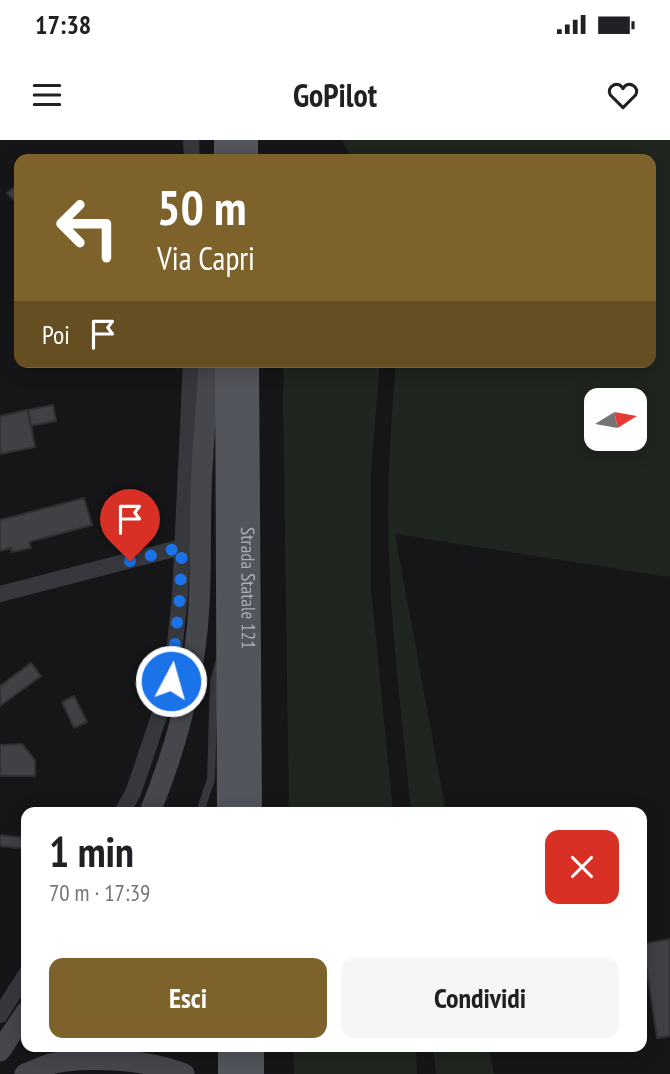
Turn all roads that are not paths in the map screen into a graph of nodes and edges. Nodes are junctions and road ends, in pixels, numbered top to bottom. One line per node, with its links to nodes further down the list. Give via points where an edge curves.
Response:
1 (191, 368): 5 (street)
2 (209, 368): 9 (main road, via 192,671 173,751)
3 (227, 368): 7 (main road, Strada Statale 121)
4 (247, 368): 12 (main road, Strada Statale 121)
5 (182, 547): 6 (street); 8 (street, via 171,681)
6 (0, 594)
7 (228, 630): 10 (lane, via 214,681 211,779); 11 (main road, Strada Statale 121)
8 (125, 807)
9 (152, 807)
10 (202, 807)
11 (229, 807)
12 (250, 807)
13 (21, 982): 14 (street)
14 (0, 1014)
15 (21, 1020): 16 (main road)
16 (0, 1051)
17 (230, 1052): 21 (main road)
18 (252, 1052): 22 (main road)
19 (25, 1074): 20 (main road, via 51,1064 85,1060 141,1063)
20 (184, 1074)
21 (230, 1074)
22 (252, 1074)

